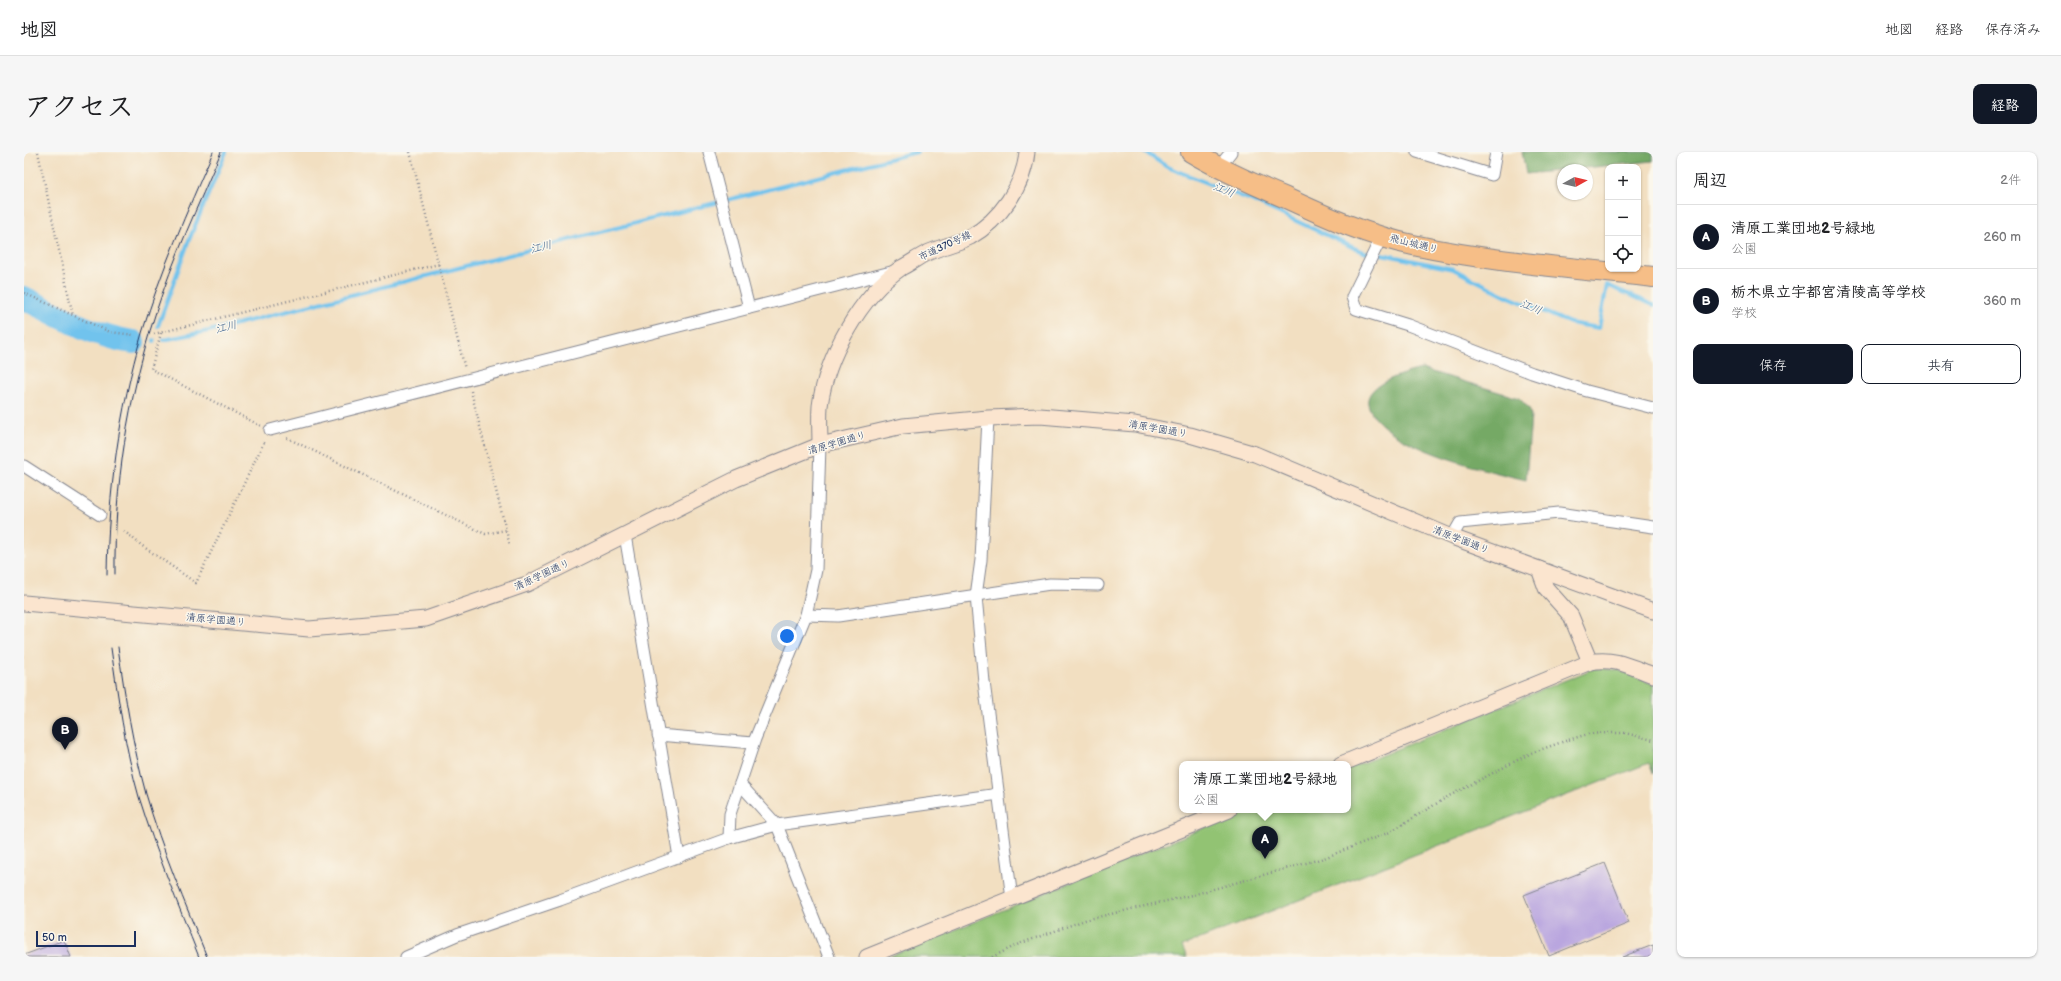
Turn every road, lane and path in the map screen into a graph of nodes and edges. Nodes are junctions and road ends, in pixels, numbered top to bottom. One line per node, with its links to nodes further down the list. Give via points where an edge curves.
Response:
1 (38, 152): 16 (path)
2 (410, 152): 11 (path)
3 (709, 152): 15 (street)
4 (1027, 152): 12 (street, 市道370号線, via 1026,168 1013,194 995,217 970,236 925,254)
5 (1191, 152): 9 (highway, 飛山城通り)
6 (1231, 152): 9 (street)
7 (1496, 152): 8 (street, via 1492,175)
8 (1422, 153)
9 (1218, 168): 10 (highway, 飛山城通り, via 1324,215)
10 (1382, 236): 13 (highway, 飛山城通り, via 1412,245 1484,257); 21 (street, via 1352,297 1356,308 1408,325 1532,373 1587,391)
11 (439, 264): 17 (path); 20 (path)
12 (900, 269): 15 (street); 24 (street, 市道370号線, via 878,289 858,313 842,340 828,372 820,406)
13 (1653, 277)
14 (24, 293): 16 (path)
15 (749, 308): 20 (street)
16 (72, 316): 19 (path, via 110,332)
17 (161, 333): 18 (path); 23 (path, via 151,369)
18 (154, 334)
19 (135, 335)
20 (468, 380): 23 (street); 28 (path)
21 (1653, 408)
22 (988, 418): 24 (street, 清原学園通り, via 903,426); 31 (street, 清原学園通り, via 1040,416 1088,419 1135,424 1190,435 1283,464); 35 (street, via 981,560)
23 (270, 430): 28 (path, via 485,534); 29 (path, via 196,583)
24 (820, 445): 30 (street, 清原学園通り, via 736,478); 38 (street, via 816,570)
25 (24, 466): 26 (street)
26 (100, 515)
27 (1653, 527): 31 (street, via 1559,513 1460,523)
28 (506, 530): 32 (path)
29 (124, 531)
30 (625, 535): 36 (street, 清原学園通り, via 527,584 426,619 309,629); 41 (street)
31 (1452, 537): 33 (street, 清原学園通り)
32 (510, 546)
33 (1539, 569): 37 (street, 清原学園通り); 39 (street, via 1546,588 1571,616)
34 (1098, 585): 35 (street, via 1050,584)
35 (976, 596): 38 (street, via 838,616); 46 (street)
36 (24, 603)
37 (1653, 611)
38 (806, 615): 43 (street)
39 (1590, 662): 40 (street, via 1603,659 1616,661); 44 (street)
40 (1653, 675)
41 (658, 735): 43 (street); 50 (street)
42 (1653, 740): 55 (path, via 1625,733 1609,733 1588,734 1565,741 1531,753 1449,796 1390,832 1324,858 1192,895 1085,920 1019,944)
43 (754, 743): 45 (street)
44 (1348, 761)
45 (740, 784): 48 (street); 49 (street, via 730,814)
46 (999, 794): 48 (street); 51 (street)
47 (1222, 813): 51 (street)
48 (777, 825): 49 (street); 53 (street)
49 (729, 838): 50 (street)
50 (679, 857): 52 (street, via 457,935)
51 (1012, 899): 54 (street)
52 (406, 957)
53 (829, 957)
54 (867, 957)
55 (992, 957)

